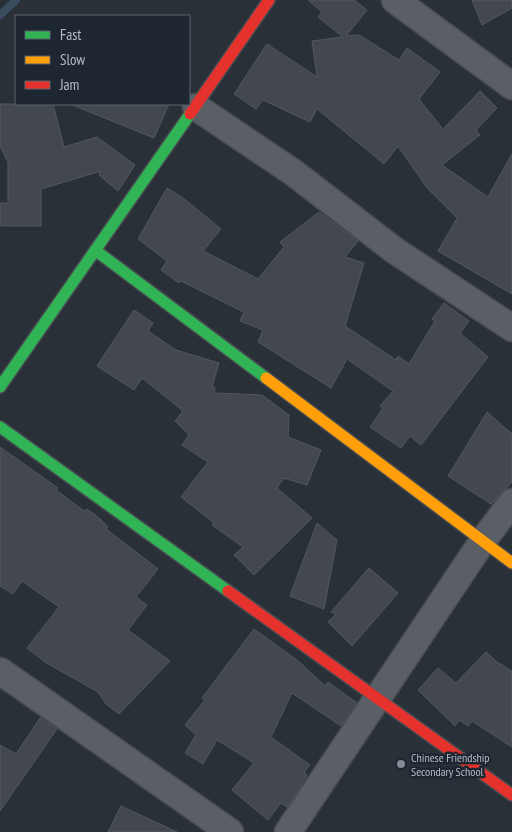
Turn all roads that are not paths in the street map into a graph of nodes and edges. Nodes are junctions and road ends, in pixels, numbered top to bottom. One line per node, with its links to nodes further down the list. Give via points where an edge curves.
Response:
1 (269, 0): 4 (street)
2 (395, 0): 3 (street)
3 (512, 86)
4 (196, 107): 5 (street); 6 (street, via 294,174 394,250)
5 (95, 250): 7 (street); 10 (street)
6 (512, 328)
7 (0, 388)
8 (0, 427): 13 (street)
9 (512, 502): 10 (street)
10 (482, 542): 11 (street); 13 (street)
11 (512, 563)
12 (0, 671): 15 (street)
13 (377, 699): 14 (street); 16 (street)
14 (512, 795)
15 (230, 832)
16 (288, 832)

